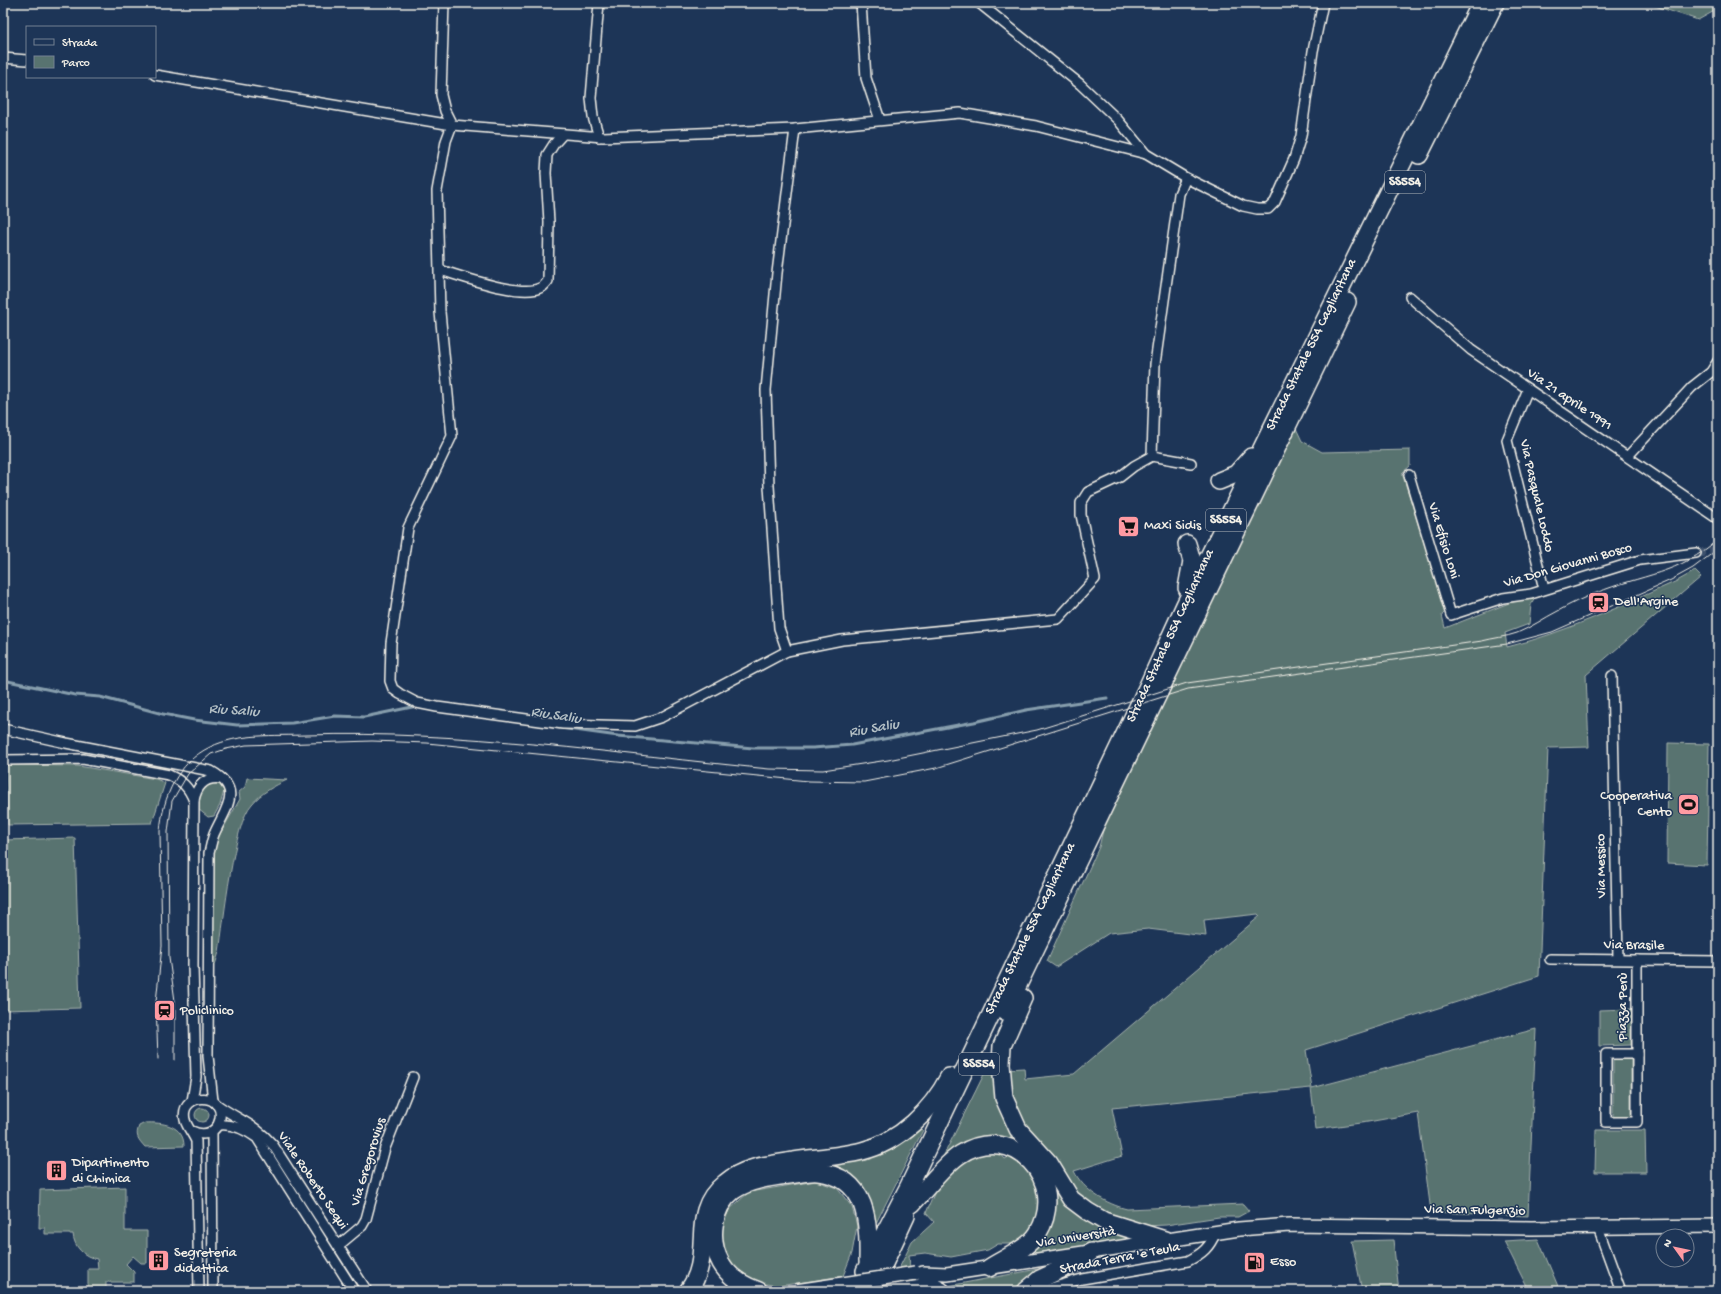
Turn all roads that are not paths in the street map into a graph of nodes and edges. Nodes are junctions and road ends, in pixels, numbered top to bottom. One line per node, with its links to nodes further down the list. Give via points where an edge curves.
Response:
1 (444, 3): 12 (street, via 441,95)
2 (599, 3): 15 (street, via 591,98)
3 (861, 3): 11 (street, via 866,78)
4 (979, 3): 16 (street, via 1080,84 1118,120)
5 (1323, 3): 17 (street, via 1313,52 1302,136 1275,202 1268,209 1243,206)
6 (1481, 3): 22 (highway, Strada Statale 554 Cagliaritana / SS554)
7 (1496, 3): 36 (highway, Strada Statale 554 Cagliaritana / SS554)
8 (3, 58): 9 (street)
9 (26, 60)
10 (156, 75): 12 (street)
11 (880, 120): 13 (street); 16 (street, via 960,113 1036,126)
12 (452, 125): 14 (street); 18 (street, via 446,141 438,192)
13 (796, 129): 15 (street); 34 (street, via 777,273 766,390 768,486 779,628)
14 (563, 134): 15 (street); 18 (street, via 547,155 548,281 542,287 531,290 507,289)
15 (599, 137)
16 (1146, 154): 17 (street)
17 (1186, 178): 23 (street, via 1179,194 1155,364)
18 (440, 270): 34 (street, via 440,312 452,436 408,528 391,643 392,689 417,703 437,707 563,724 635,726 662,718)
19 (1410, 297): 21 (street, Via 21 aprile 1991, via 1472,350)
20 (1718, 361): 24 (street, via 1711,372 1692,387)
21 (1528, 389): 24 (street, Via 21 aprile 1991); 31 (street, Via Pasquale Loddo, via 1507,440)
22 (1265, 441): 27 (highway, via 1236,474); 32 (highway, Strada Statale 554 Cagliaritana / SS554)
23 (1152, 456): 25 (street); 34 (street, via 1120,477 1088,492 1081,503 1081,515 1095,579 1058,619 842,640)
24 (1628, 456): 28 (street, Via 21 aprile 1991)
25 (1191, 463)
26 (1409, 475): 33 (street, Via Efisio Loni)
27 (1220, 481)
28 (1718, 519)
29 (1187, 544): 32 (highway, via 1192,561)
30 (1696, 553): 31 (street, Via Don Giovanni Bosco, via 1640,560)
31 (1544, 589): 33 (street, Via Don Giovanni Bosco, via 1531,594 1503,598)
32 (1185, 605): 36 (highway, Strada Statale 554 Cagliaritana / SS554)
33 (1451, 615)
34 (787, 650)
35 (1612, 676): 44 (street, Via Messico)
36 (1155, 686): 37 (highway, Strada Statale 554 Cagliaritana / SS554)
37 (1141, 714): 42 (highway, Strada Statale 554 Cagliaritana / SS554); 48 (highway, Strada Statale 554 Cagliaritana / SS554)
38 (3, 729): 40 (street, via 211,771)
39 (3, 760): 41 (street, via 83,759 169,775 185,784)
40 (223, 780): 41 (street, via 210,778 204,782 195,793); 51 (street, via 231,792 230,800 214,834 209,853 208,1049)
41 (194, 801): 50 (street, via 193,966 196,1077)
42 (1047, 924): 54 (highway, Strada Statale 554 Cagliaritana / SS554); 59 (highway, via 1052,937 1002,1046 1004,1098 1018,1129 1048,1164 1071,1199 1104,1221)
43 (1550, 959): 44 (street, Via Brasile)
44 (1618, 960): 45 (street, Via Brasile)
45 (1636, 960): 46 (street, Via Brasile); 47 (street, Piazza Perù)
46 (1718, 961)
47 (1637, 1054): 47 (street, Piazza Perù, via 1606,1054 1606,1122 1637,1122)
48 (966, 1066): 63 (highway, Strada Statale 554 Cagliaritana / SS554); 69 (highway, via 950,1074 932,1105 915,1121 885,1142 862,1151 767,1165 744,1171 725,1183 706,1207 699,1272)
49 (413, 1077): 60 (street, Via Gregorovius, via 380,1163 366,1219 362,1226)
50 (192, 1101): 51 (street, via 203,1098); 53 (street, via 184,1115)
51 (215, 1102): 52 (street, via 221,1114); 60 (street, Viale Roberto Sequi, via 247,1121 273,1145)
52 (215, 1128): 53 (street, via 202,1134); 66 (street); 67 (street, Viale Roberto Sequi, via 228,1124 257,1138)
53 (192, 1131): 65 (street, via 196,1141)
54 (912, 1204): 62 (highway, via 960,1154 980,1146 1004,1146 1026,1156 1039,1170 1046,1189 1047,1212 1038,1233 1026,1246); 63 (highway, Strada Statale 554 Cagliaritana / SS554)
55 (1718, 1226): 56 (street, Via San Fulgenzio)
56 (1598, 1228): 57 (street, Via San Fulgenzio, via 1321,1224); 76 (street)
57 (1232, 1230): 58 (street, Via Università)
58 (1213, 1233): 59 (street, Via Università); 75 (street, Strada Terra 'e Teula, via 1211,1244 1202,1254 1188,1261 1082,1279)
59 (1165, 1240): 61 (street, Via Università)
60 (338, 1246): 68 (street, Viale Roberto Sequi)
61 (1091, 1252): 62 (street, Via Università); 74 (highway, via 1079,1261 1040,1279)
62 (989, 1268): 64 (street, Via Università)
63 (871, 1269): 70 (highway, via 867,1216 861,1200 844,1180 818,1172 760,1180 732,1191 716,1214 713,1228 714,1243 721,1262 740,1282)
64 (921, 1280): 71 (street, Via Università, bridge); 72 (street, Via Università); 73 (highway)
65 (199, 1291)
66 (213, 1291)
67 (354, 1291)
68 (367, 1291)
69 (688, 1291)
70 (759, 1291)
71 (796, 1291)
72 (886, 1291)
73 (941, 1291)
74 (1026, 1291)
75 (1041, 1291)
76 (1621, 1291)

